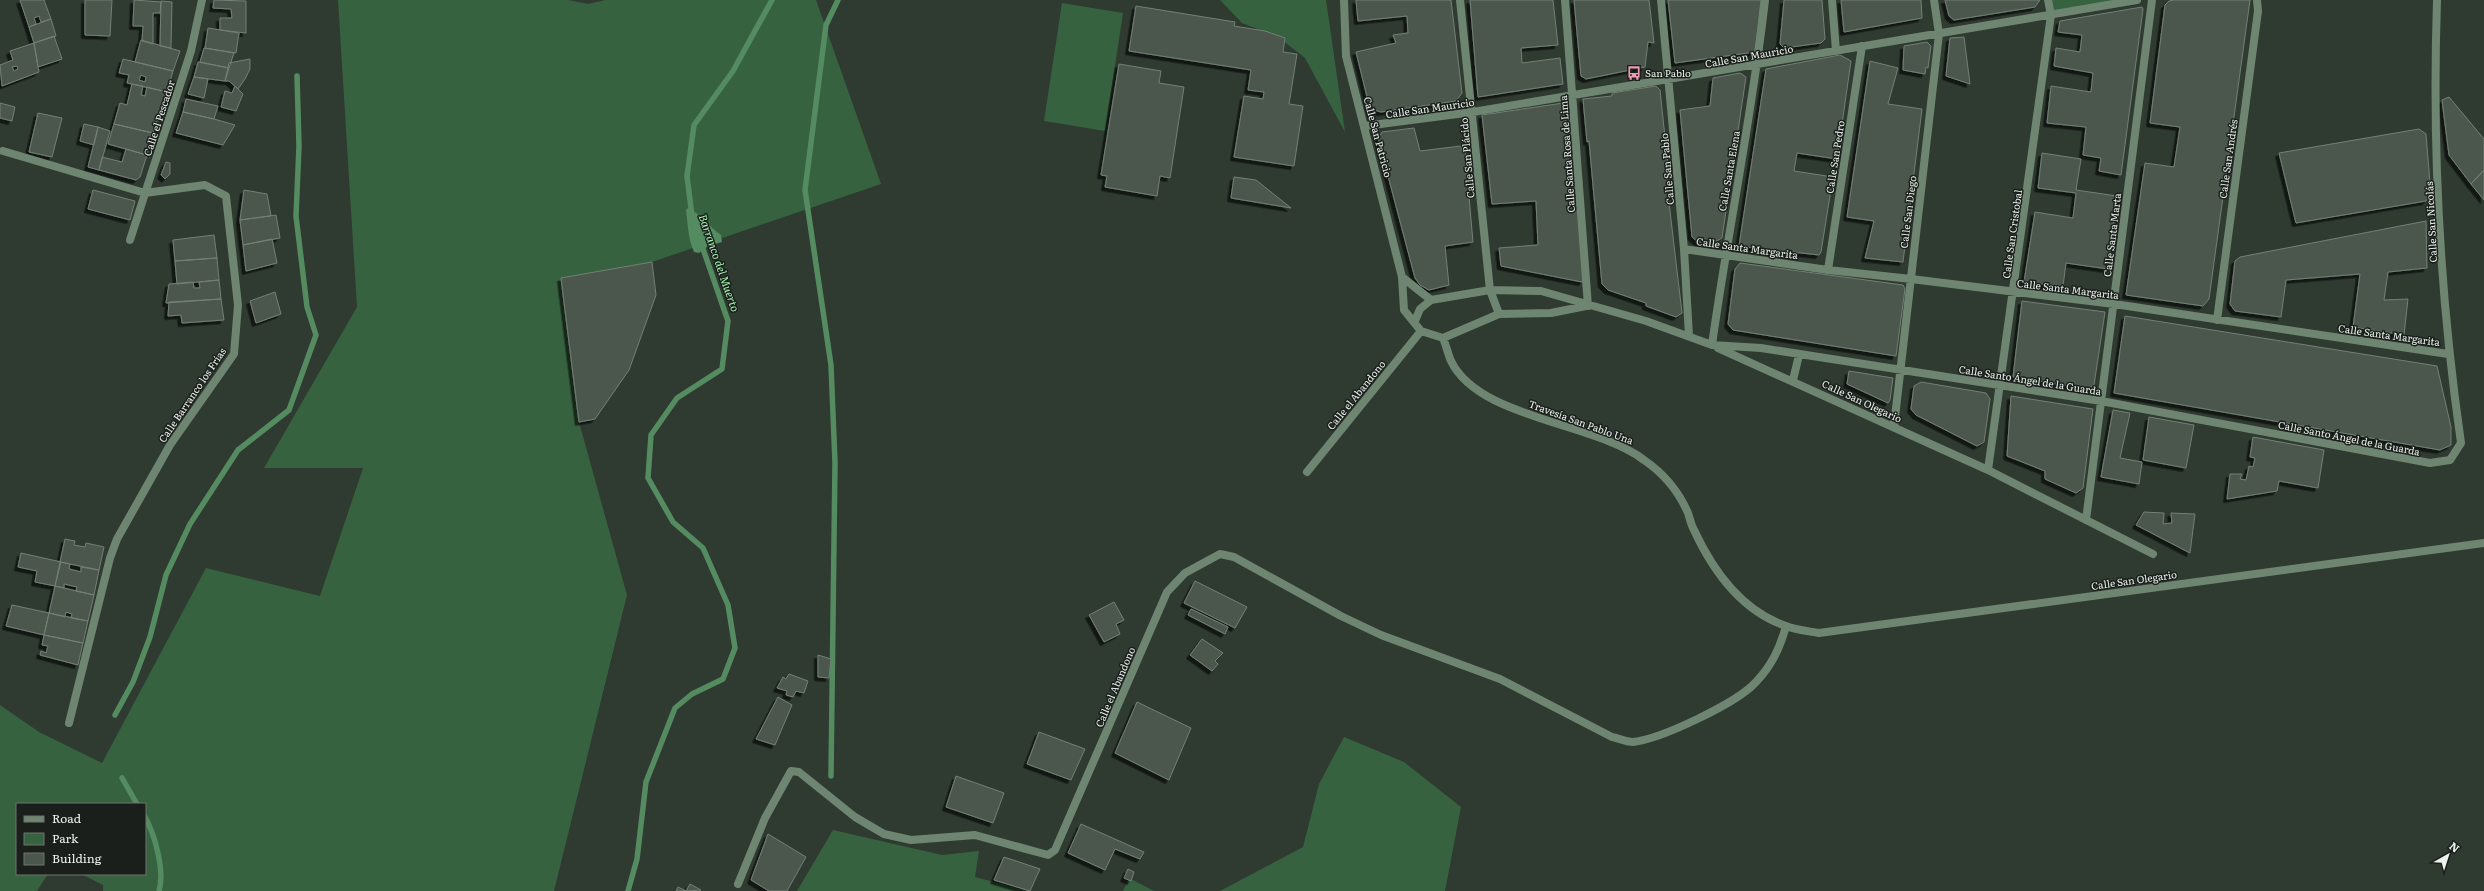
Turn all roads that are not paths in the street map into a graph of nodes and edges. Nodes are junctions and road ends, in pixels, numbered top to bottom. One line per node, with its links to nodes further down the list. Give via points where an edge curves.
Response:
1 (202, 0): 24 (street, Calle el Pescador, via 191,51)
2 (1344, 0): 22 (street, Calle San Patricio, via 1346,56)
3 (1460, 0): 21 (street, Calle San Plácido)
4 (1565, 0): 20 (street, Calle Santa Rosa de Lima)
5 (1661, 0): 19 (street, Calle San Pablo)
6 (1765, 0): 18 (street, Calle Santa Elena)
7 (1832, 0): 17 (street)
8 (1934, 0): 15 (street, Calle San Diego)
9 (2048, 0): 14 (street, Calle San Cristobal)
10 (2137, 0): 14 (street, Calle San Mauricio)
11 (2152, 0): 34 (street, Calle Santa Marta)
12 (2257, 0): 37 (street, Calle San Andrés, via 2258,11)
13 (2438, 0): 43 (street, Calle San Nicolás, via 2434,94)
14 (2051, 14): 15 (street, Calle San Mauricio); 32 (street, Calle San Cristobal)
15 (1939, 34): 16 (street, Calle San Mauricio); 30 (street, Calle San Diego)
16 (1862, 46): 17 (street, Calle San Mauricio); 28 (street, Calle San Pedro)
17 (1836, 51): 18 (street, Calle San Mauricio)
18 (1758, 64): 19 (street, Calle San Mauricio); 27 (street, Calle Santa Elena)
19 (1669, 79): 20 (street, Calle San Mauricio); 26 (street, Calle San Pablo)
20 (1573, 96): 21 (street, Calle San Mauricio); 35 (street, Calle Santa Rosa de Lima)
21 (1473, 112): 22 (street, Calle San Mauricio); 31 (street, Calle San Plácido)
22 (1365, 126): 29 (street, Calle San Patricio)
23 (4, 151): 24 (street, Calle Barranco los Frías)
24 (145, 193): 25 (street, Calle el Pescador); 57 (street, Calle Barranco los Frías, via 205,185 226,196 238,304 234,354 170,445 117,539)
25 (130, 240)
26 (1684, 249): 27 (street, Calle Santa Margarita); 40 (street, Calle San Pablo)
27 (1724, 254): 28 (street, Calle Santa Margarita); 42 (street, Calle Santa Elena)
28 (1828, 270): 30 (street, Calle Santa Margarita)
29 (1402, 277): 33 (street); 38 (street, via 1404,310)
30 (1911, 278): 32 (street, Calle Santa Margarita); 45 (street, Calle San Diego)
31 (1490, 290): 33 (street, Calle Santo Ángel de la Guarda); 35 (street, Calle Santo Ángel de la Guarda, via 1541,291); 36 (street, Calle San Plácido)
32 (2014, 292): 34 (street, Calle Santa Margarita); 47 (street, Calle San Cristobal)
33 (1431, 300): 38 (street, via 1420,308)
34 (2114, 304): 37 (street, Calle Santa Margarita); 48 (street, Calle Santa Marta)
35 (1588, 306): 36 (street, Calle Santo Ángel de la Guarda, via 1551,313); 40 (street, Calle Santo Ángel de la Guarda, via 1646,321)
36 (1499, 314): 41 (street, Calle Santo Ángel de la Guarda)
37 (2217, 320): 43 (street, Calle Santa Margarita)
38 (1415, 321): 39 (street)
39 (1421, 331): 41 (street); 52 (street, Calle el Abandono)
40 (1689, 336): 42 (street, Calle Santo Ángel de la Guarda)
41 (1443, 338): 56 (street, Travesía San Pablo Una, via 1451,362 1486,396 1514,409 1630,448 1656,468 1682,501 1710,562 1734,593 1763,615)
42 (1712, 345): 44 (street, Calle Santo Ángel de la Guarda, via 1761,348); 46 (street, Calle San Olegario)
43 (2448, 354): 50 (street, Calle San Nicolás)
44 (1799, 355): 45 (street, Calle Santo Ángel de la Guarda); 46 (street)
45 (1901, 369): 47 (street, Calle Santo Ángel de la Guarda); 49 (street, Calle San Diego)
46 (1793, 380): 49 (street, Calle San Olegario)
47 (1999, 385): 48 (street, Calle Santo Ángel de la Guarda); 51 (street, Calle San Cristobal)
48 (2101, 401): 50 (street, Calle Santo Ángel de la Guarda, via 2430,463 2450,460); 53 (street, Calle Santa Marta)
49 (1894, 426): 51 (street, Calle San Olegario)
50 (2461, 443)
51 (1988, 470): 53 (street, Calle San Olegario)
52 (1307, 472)
53 (2086, 520): 55 (street, Calle San Olegario)
54 (2484, 543): 56 (street, Calle San Olegario, via 1819,633)
55 (2153, 554)
56 (1786, 626): 58 (street, Calle el Abandono, via 1780,648 1768,668 1755,684 1734,700 1669,731 1632,742 1612,737 1500,679 1381,635 1234,557 1220,554 1185,573 1167,592 1055,850 1048,855 975,836 911,840 884,834 855,817 799,772 791,771 765,818)
57 (69, 723)
58 (738, 884)

